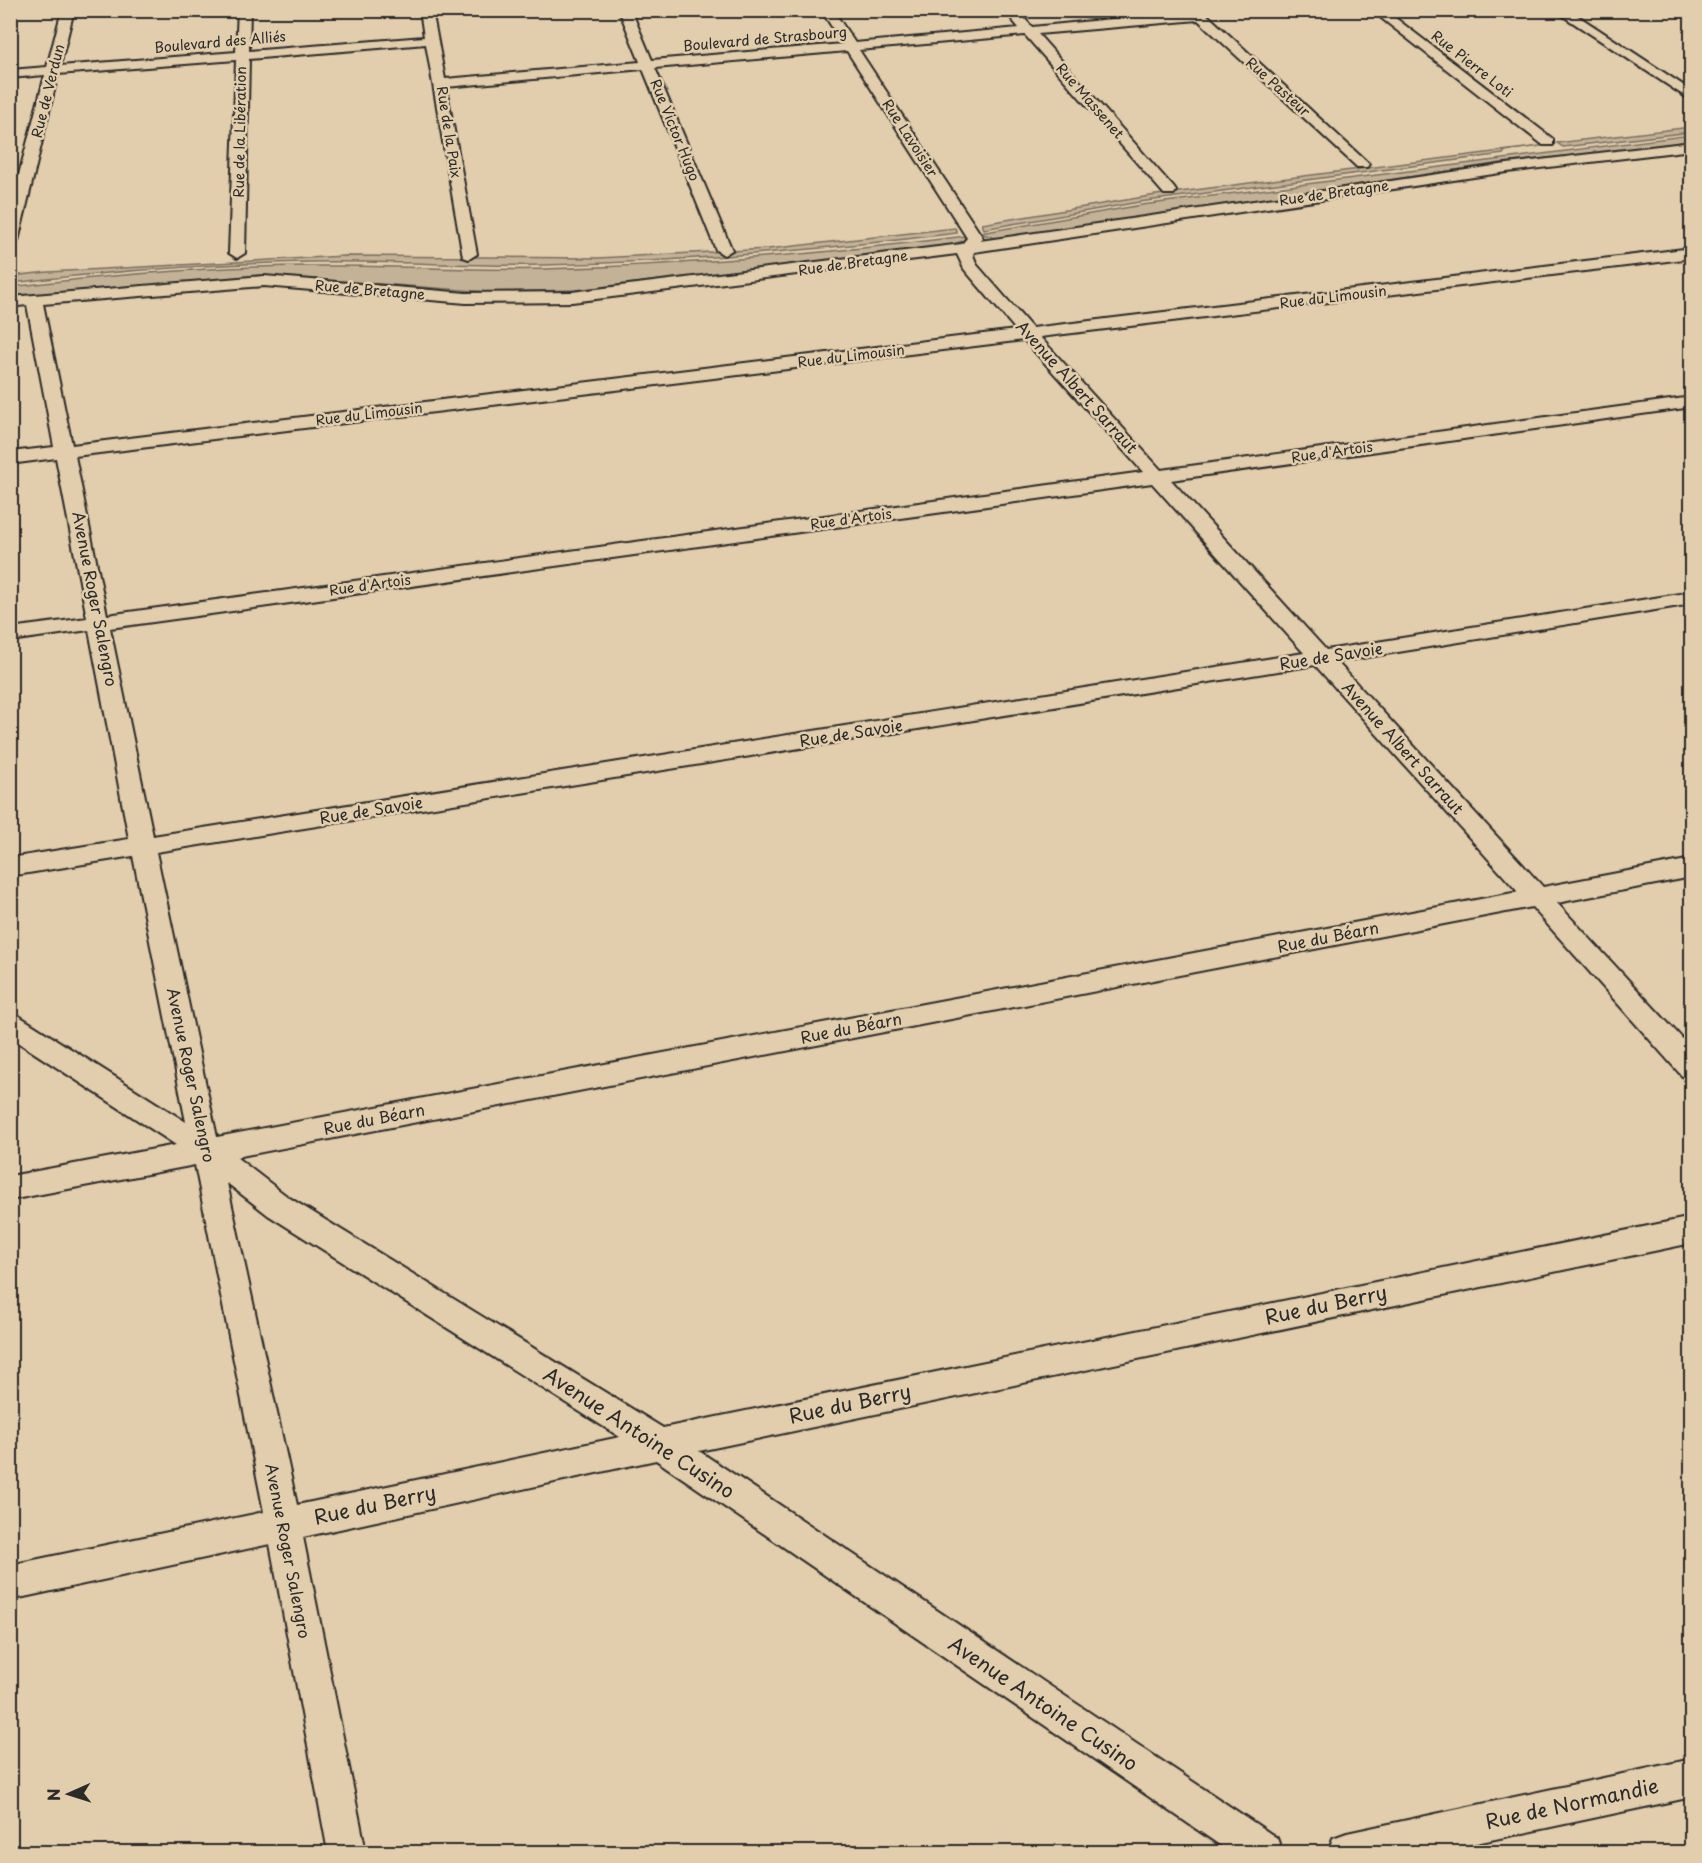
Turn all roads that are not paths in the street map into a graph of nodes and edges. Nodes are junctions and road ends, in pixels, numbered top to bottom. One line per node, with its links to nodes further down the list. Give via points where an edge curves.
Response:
1 (68, 10): 15 (street, Rue de Verdun)
2 (244, 10): 13 (street, Rue de la Libération)
3 (426, 10): 11 (street, Rue de la Paix)
4 (626, 10): 14 (street, Rue Victor Hugo)
5 (826, 10): 12 (street, Rue Lavoisier)
6 (1010, 10): 10 (street, Rue Massenet)
7 (1377, 10): 19 (street, Rue Pierre Loti)
8 (1560, 10): 18 (street)
9 (1197, 13): 10 (street, Boulevard de Strasbourg); 21 (street, Rue Pasteur)
10 (1029, 32): 12 (street, Boulevard de Strasbourg); 22 (street, Rue Massenet)
11 (431, 40): 13 (street, Boulevard des Alliés); 17 (street, Rue de la Paix)
12 (850, 47): 14 (street, Boulevard de Strasbourg); 28 (street, Rue Lavoisier, via 975,238)
13 (242, 55): 15 (street, Boulevard des Alliés); 25 (street, Rue de la Libération)
14 (648, 65): 17 (street, Boulevard de Strasbourg); 24 (street, Rue Victor Hugo)
15 (53, 70): 16 (street, Boulevard des Alliés); 23 (street, Rue de Verdun)
16 (10, 74)
17 (441, 83): 27 (street, Rue de la Paix)
18 (1692, 97)
19 (1548, 142)
20 (1692, 146): 28 (street, Rue de Bretagne, via 1507,168)
21 (1362, 164)
22 (1169, 192)
23 (10, 241)
24 (724, 250)
25 (237, 253)
26 (1692, 253): 31 (street, Rue du Limousin)
27 (469, 254)
28 (969, 257): 29 (street, Rue de Bretagne, via 572,297 466,298 264,281); 31 (street, Avenue Albert Sarraut)
29 (34, 298): 30 (street, Rue de Bretagne); 33 (street, Avenue Roger Salengro)
30 (10, 302)
31 (1028, 334): 33 (street, Rue du Limousin); 35 (street, Avenue Albert Sarraut)
32 (1692, 402): 35 (street, Rue d'Artois)
33 (65, 451): 34 (street, Rue du Limousin); 37 (street, Avenue Roger Salengro)
34 (10, 458)
35 (1159, 476): 37 (street, Rue d'Artois); 39 (street, Avenue Albert Sarraut)
36 (1692, 598): 39 (street, Rue de Savoie)
37 (100, 622): 38 (street, Rue d'Artois); 40 (street, Avenue Roger Salengro)
38 (10, 635)
39 (1321, 657): 40 (street, Rue de Savoie); 43 (street, Avenue Albert Sarraut)
40 (143, 847): 41 (street, Rue de Savoie); 46 (street, Avenue Roger Salengro)
41 (10, 867)
42 (1692, 868): 43 (street, Rue du Béarn)
43 (1537, 898): 45 (street, Avenue Albert Sarraut); 46 (street, Rue du Béarn)
44 (10, 1023): 46 (street, Avenue Antoine Cusino)
45 (1692, 1068)
46 (207, 1150): 47 (street, Rue du Béarn); 49 (street, Avenue Antoine Cusino, via 278,1206); 50 (street, Avenue Roger Salengro)
47 (10, 1188)
48 (1692, 1230): 49 (street, Rue du Berry)
49 (660, 1443): 50 (street, Rue du Berry); 54 (street, Avenue Antoine Cusino)
50 (284, 1526): 51 (street, Rue du Berry); 53 (street, Avenue Roger Salengro)
51 (10, 1583)
52 (1692, 1778): 55 (street, Rue de Normandie)
53 (347, 1852)
54 (1263, 1852)
55 (1347, 1852)

